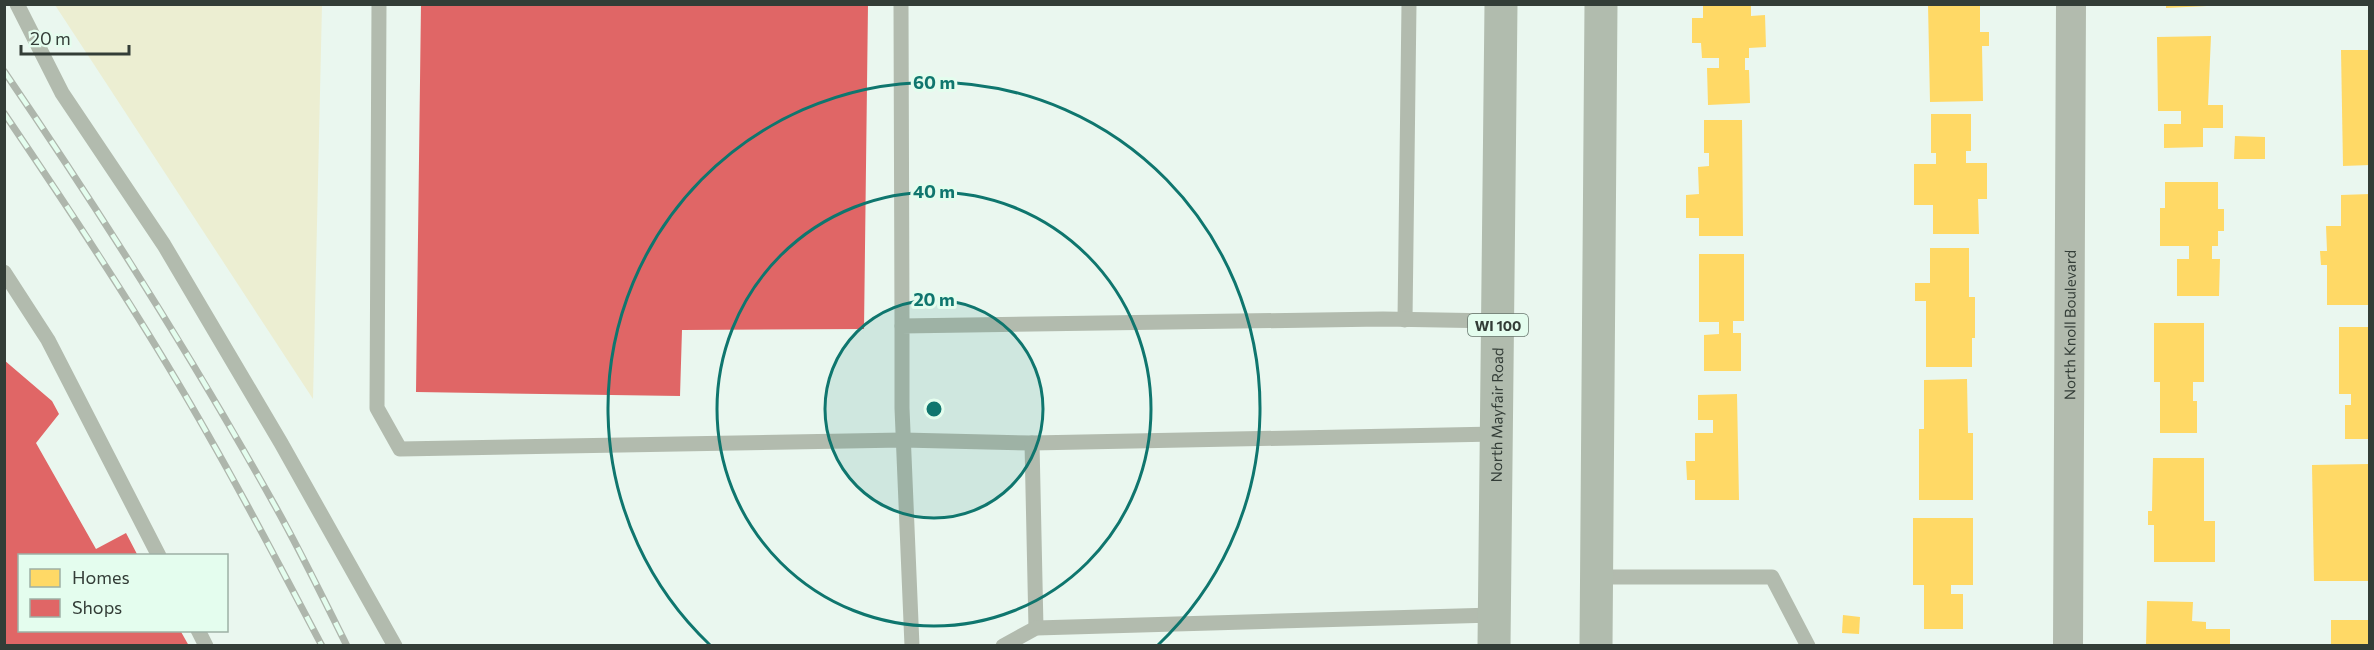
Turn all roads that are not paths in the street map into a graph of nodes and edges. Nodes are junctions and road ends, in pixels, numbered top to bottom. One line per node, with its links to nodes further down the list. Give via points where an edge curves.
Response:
1 (16, 4): 19 (lane, via 62,93 165,245)
2 (379, 4): 13 (lane, via 377,408 400,449)
3 (901, 4): 11 (lane)
4 (1409, 4): 9 (lane)
5 (1501, 4): 10 (main road, North Mayfair Road / WI 100)
6 (1601, 4): 16 (main road)
7 (2071, 4): 24 (street, North Knoll Boulevard)
8 (4, 272): 15 (lane, via 48,340)
9 (1405, 320): 10 (lane); 11 (lane)
10 (1498, 321): 12 (main road, North Mayfair Road / WI 100)
11 (902, 326): 13 (lane)
12 (1496, 434): 14 (lane); 18 (main road, North Mayfair Road / WI 100)
13 (903, 440): 14 (lane); 20 (lane)
14 (1032, 443): 17 (lane)
15 (158, 554)
16 (1596, 577): 22 (main road); 23 (lane, via 1772,577)
17 (1036, 627): 18 (lane); 21 (lane)
18 (1494, 630)
19 (394, 645)
20 (912, 645)
21 (1003, 645)
22 (1596, 645)
23 (1808, 645)
24 (2068, 645)

